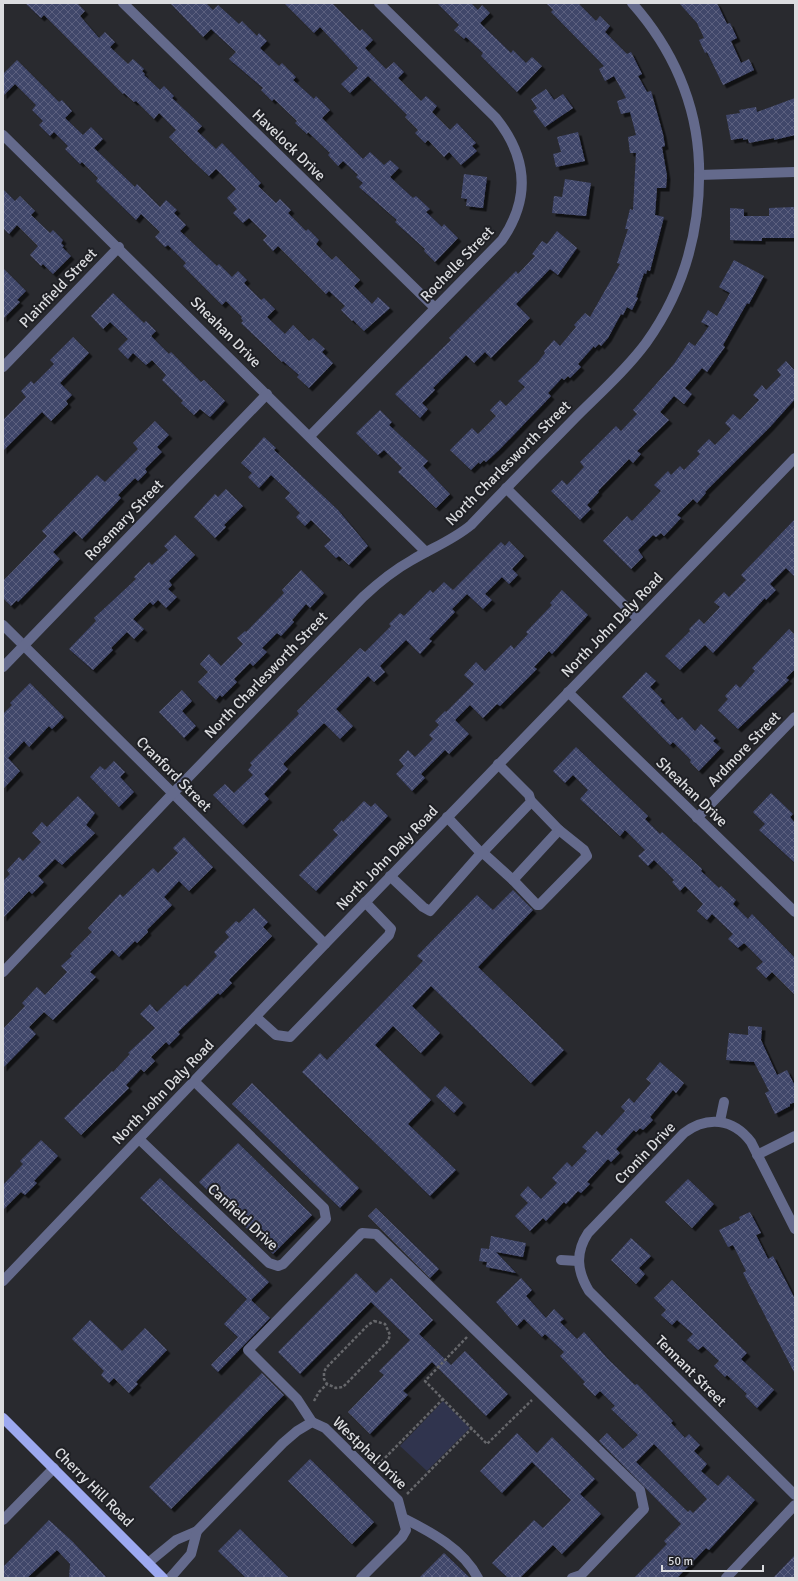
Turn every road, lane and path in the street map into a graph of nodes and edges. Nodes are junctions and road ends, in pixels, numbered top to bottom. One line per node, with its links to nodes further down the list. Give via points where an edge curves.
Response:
1 (123, 3): 8 (street, Havelock Drive)
2 (379, 3): 8 (street, Rochelle Street, via 496,118 513,144 520,165 523,186 513,223 502,240)
3 (632, 3): 6 (street, North Charlesworth Street, via 658,37 687,94 697,133)
4 (3, 135): 7 (street, Sheahan Drive)
5 (795, 172): 6 (street)
6 (699, 176): 13 (street, North Charlesworth Street, via 698,210 691,249 678,287 660,322 628,364)
7 (119, 247): 9 (street, Plainfield Street); 10 (street, Sheahan Drive)
8 (435, 308): 11 (street, Rochelle Street)
9 (3, 367)
10 (267, 394): 11 (street, Sheahan Drive); 17 (street, Rosemary Street)
11 (310, 436): 14 (street, Sheahan Drive)
12 (795, 458): 15 (street, North John Daly Road)
13 (506, 488): 14 (street, North Charlesworth Street, via 458,536); 15 (street)
14 (426, 552): 22 (street, North Charlesworth Street, via 394,571 363,597)
15 (638, 619): 19 (street, North John Daly Road)
16 (3, 624): 17 (street, Cranford Street)
17 (24, 645): 18 (street, Rosemary Street); 22 (street, Cranford Street)
18 (3, 667)
19 (568, 692): 21 (street, North John Daly Road); 25 (street, Sheahan Drive)
20 (795, 717): 25 (street, Ardmore Street)
21 (498, 764): 23 (street, via 529,795); 24 (street, North John Daly Road)
22 (172, 793): 32 (street, Cranford Street); 33 (street, North Charlesworth Street)
23 (531, 801): 26 (street); 27 (street)
24 (447, 817): 27 (street); 28 (street, North John Daly Road)
25 (697, 818): 31 (street, Sheahan Drive)
26 (560, 830): 29 (street); 29 (street, via 584,850 587,856 539,905)
27 (482, 852): 28 (street, via 430,911); 29 (street)
28 (390, 876): 30 (street, North John Daly Road)
29 (513, 880)
30 (365, 902): 32 (street, North John Daly Road); 34 (street, via 391,929 389,935 290,1037 276,1035)
31 (795, 912)
32 (325, 944): 34 (street, North John Daly Road)
33 (3, 972)
34 (256, 1017): 35 (street, North John Daly Road)
35 (194, 1081): 39 (street, North John Daly Road); 39 (street, Canfield Drive, via 324,1208 326,1219 282,1264 278,1266 269,1263)
36 (724, 1102): 37 (street)
37 (720, 1121): 40 (street, via 745,1134); 43 (street, Cronin Drive, via 702,1123 684,1133 588,1233 580,1247)
38 (795, 1136): 40 (street)
39 (139, 1139): 44 (street, North John Daly Road)
40 (757, 1155): 41 (street)
41 (795, 1229)
42 (561, 1260): 43 (street)
43 (578, 1261): 56 (street, Tennant Street, via 582,1279 589,1291)
44 (3, 1280)
45 (462, 1342): 48 (path, via 425,1381)
46 (327, 1384): 46 (path, via 336,1388 347,1384 388,1341 390,1335 385,1324 374,1321 368,1325 326,1368 324,1379); 49 (path)
47 (534, 1398): 52 (path, via 488,1444)
48 (443, 1399): 52 (path); 53 (path)
49 (314, 1401)
50 (3, 1418): 54 (main road, Cherry Hill Road)
51 (312, 1422): 58 (street, Westphal Drive, via 325,1428 398,1500); 60 (street, Westphal Drive, via 283,1444); 66 (street, via 297,1399 248,1350 362,1233 376,1234 640,1490 644,1509 581,1575)
52 (472, 1428): 55 (path)
53 (378, 1465)
54 (54, 1468): 59 (street); 61 (main road, Cherry Hill Road)
55 (407, 1494)
56 (795, 1495)
57 (795, 1505): 67 (street)
58 (403, 1518): 64 (street, Westphal Drive, via 406,1530 402,1537); 65 (street, via 445,1542 473,1568)
59 (3, 1520)
60 (197, 1531): 61 (street, Westphal Drive, via 176,1540); 63 (street, via 191,1554)
61 (148, 1563): 62 (main road, Cherry Hill Road)
62 (164, 1578)
63 (170, 1578)
64 (361, 1578)
65 (478, 1578)
66 (572, 1578)
67 (726, 1578)

